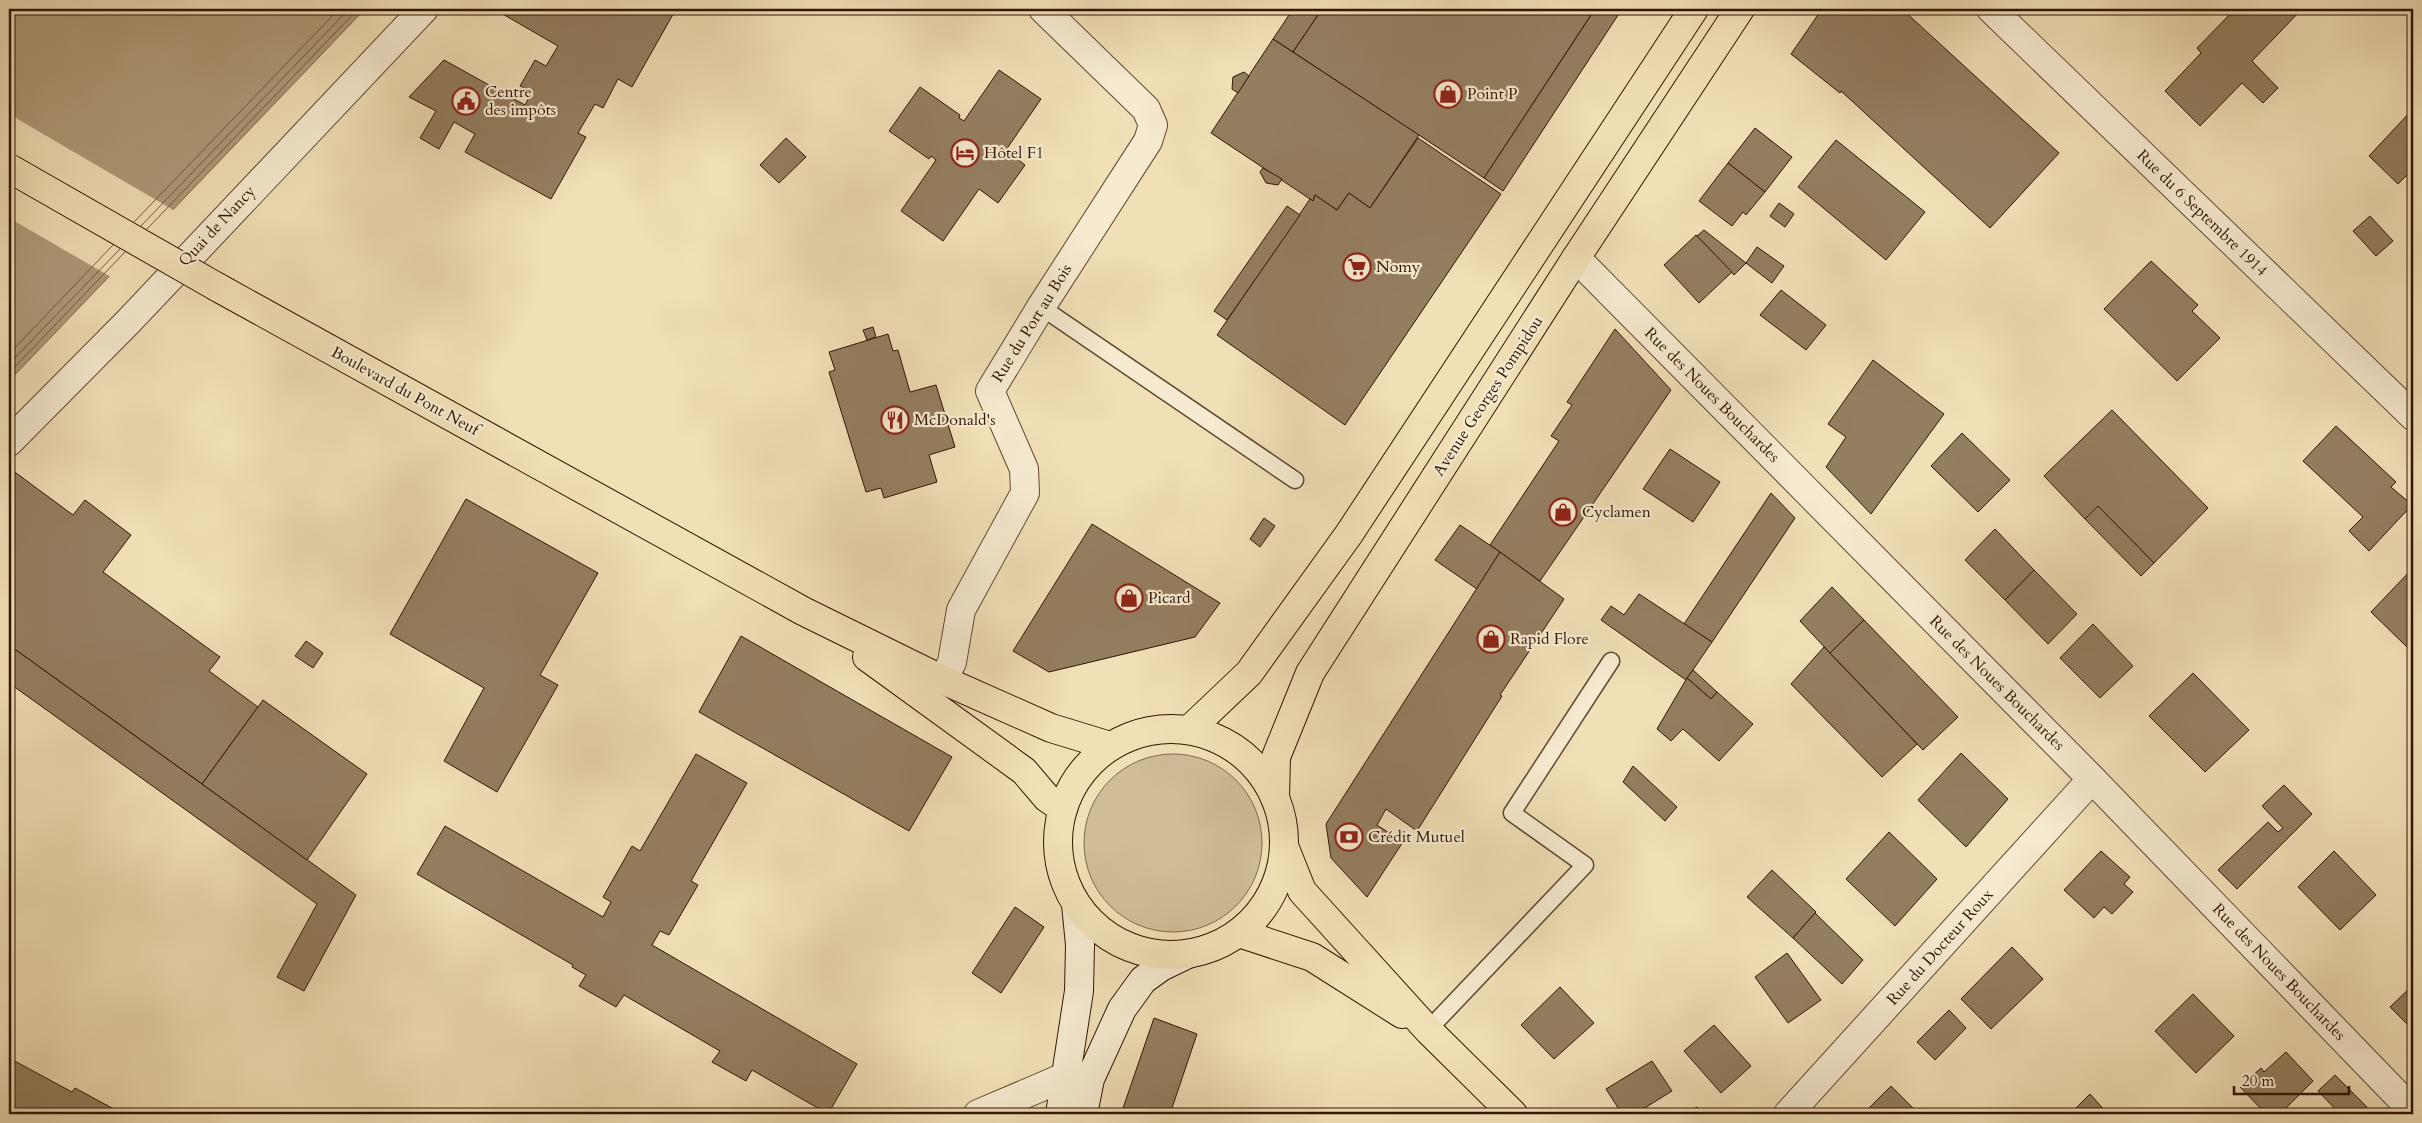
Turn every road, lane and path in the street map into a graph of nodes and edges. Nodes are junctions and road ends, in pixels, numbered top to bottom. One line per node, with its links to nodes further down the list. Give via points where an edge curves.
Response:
1 (424, 9): 10 (street, Quai de Nancy, via 128,322)
2 (1042, 9): 8 (street, Rue du Port au Bois, via 1146,109 1153,126 1148,142)
3 (1694, 9): 15 (main road, via 1349,534 1249,673)
4 (1740, 9): 7 (main road, Avenue Georges Pompidou)
5 (1990, 9): 9 (street, Rue du 6 Septembre 1914)
6 (9, 168): 12 (main road, Boulevard du Pont Neuf, bridge, via 217,287)
7 (1576, 258): 17 (street, Rue des Noues Bouchardes); 18 (main road, Avenue Georges Pompidou, via 1310,673 1276,757)
8 (1041, 307): 11 (lane); 14 (street, Rue du Port au Bois, via 990,391 1024,469 1025,493 961,610 952,662)
9 (2413, 416)
10 (9, 442)
11 (1295, 480)
12 (803, 610): 14 (main road); 19 (main road, via 1024,771 1047,798)
13 (1611, 661): 24 (lane, via 1512,813 1584,865)
14 (942, 680): 16 (main road, via 1051,728)
15 (1189, 730): 16 (main road, via 1148,731); 18 (main road, via 1220,740 1247,758)
16 (1110, 746): 19 (main road, via 1081,774)
17 (2092, 779): 26 (street, Rue des Noues Bouchardes); 31 (street, Rue du Docteur Roux)
18 (1275, 798): 20 (main road, via 1281,814)
19 (1063, 809): 21 (main road, via 1059,850 1062,870)
20 (1284, 846): 22 (main road, via 1282,866 1267,904); 24 (main road, via 1302,891)
21 (1076, 904): 23 (main road, via 1110,937 1128,946 1154,954); 25 (street, via 1080,946 1079,990)
22 (1239, 933): 23 (main road, via 1206,950); 24 (main road, via 1312,957)
23 (1188, 954): 29 (street, via 1143,980 1122,1009 1090,1079)
24 (1428, 1030): 30 (main road)
25 (1067, 1076): 27 (street); 28 (street)
26 (2413, 1111)
27 (979, 1113)
28 (1060, 1114)
29 (1083, 1114)
30 (1513, 1114)
31 (1788, 1114)

